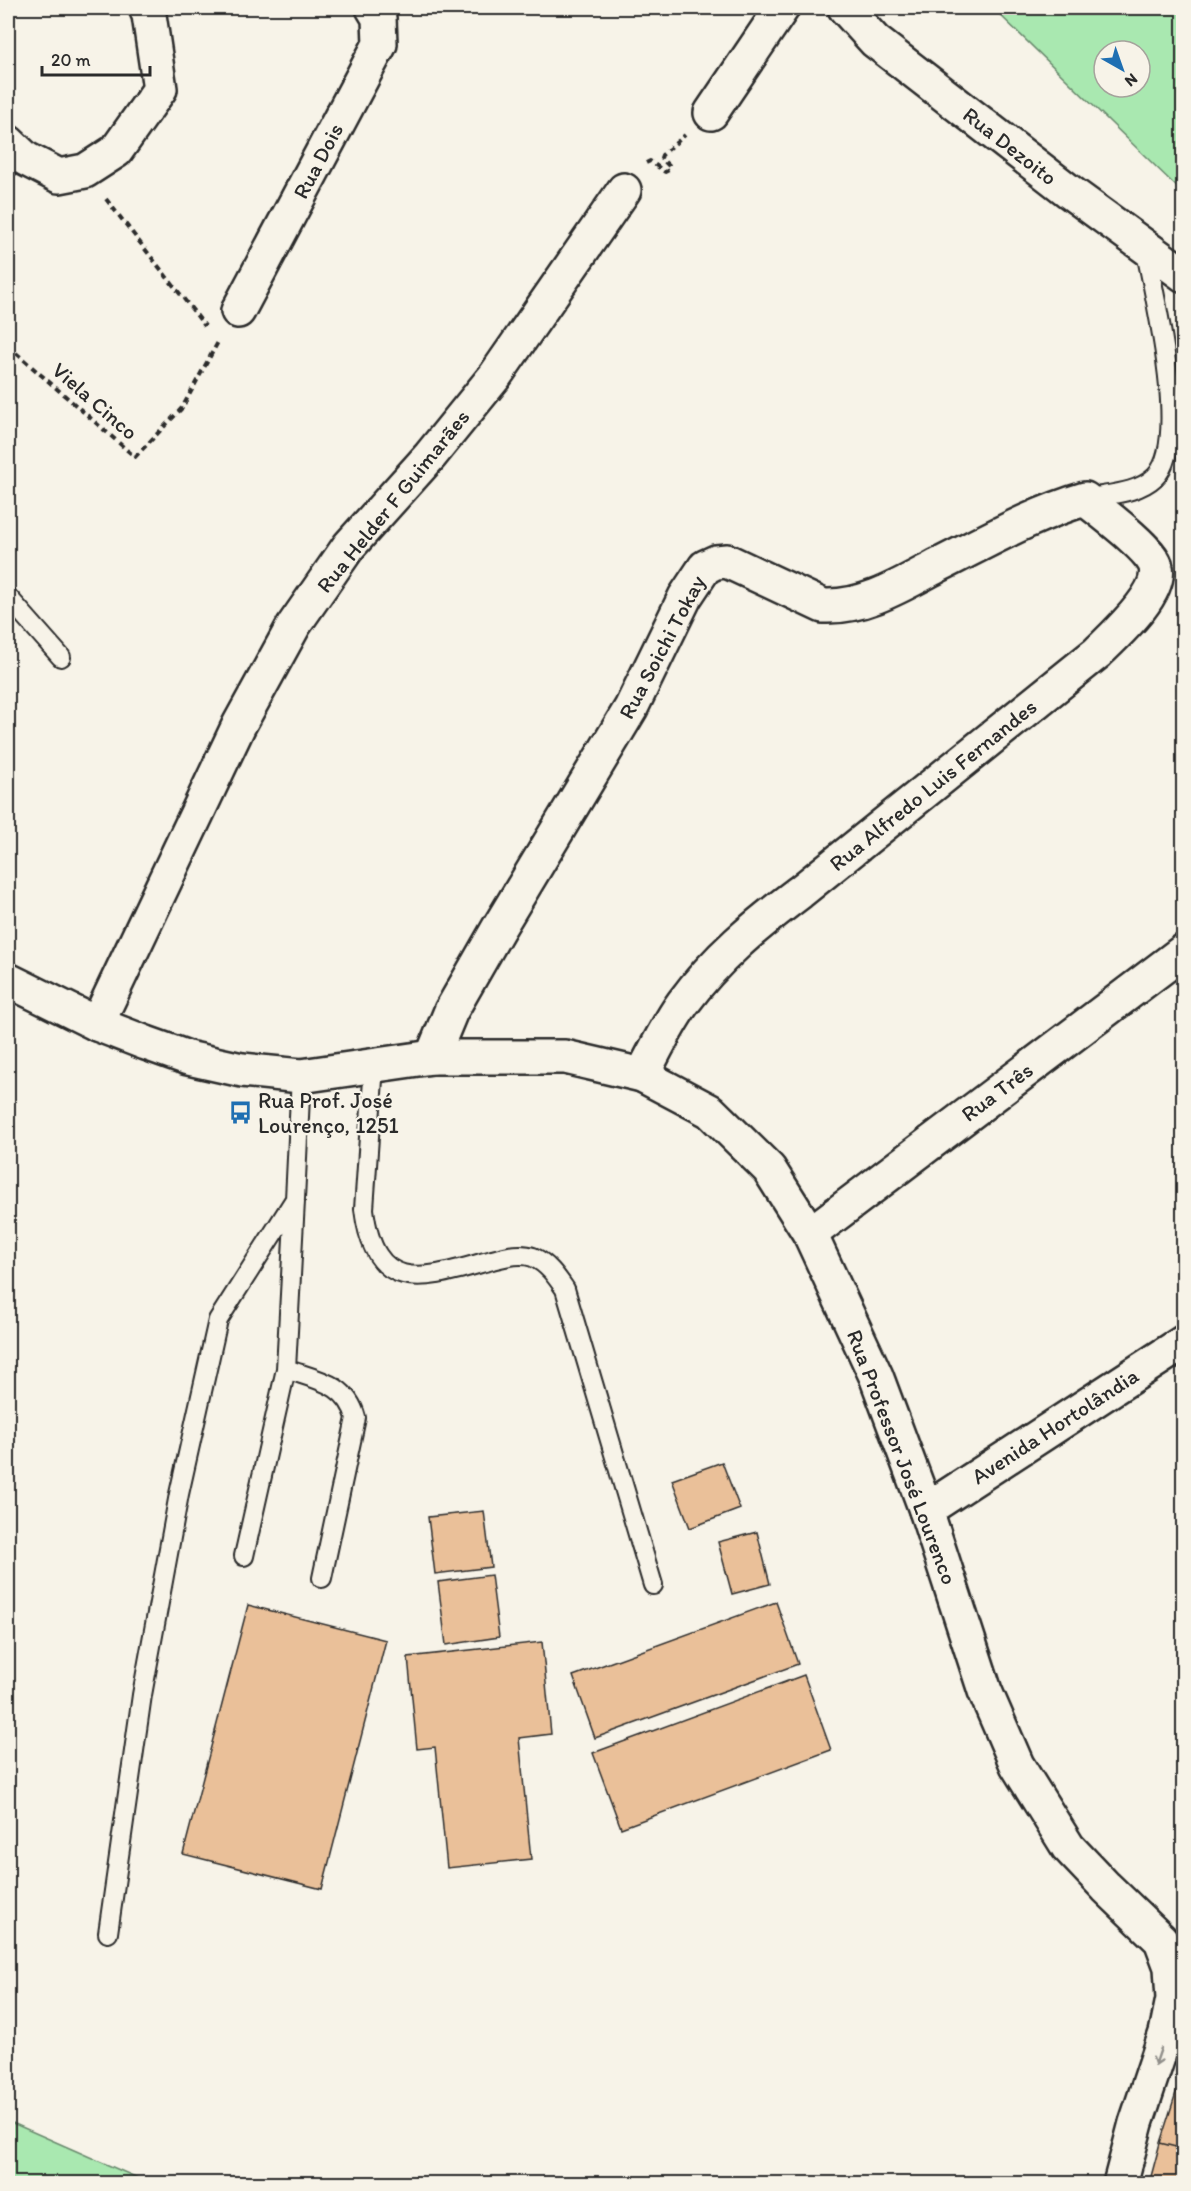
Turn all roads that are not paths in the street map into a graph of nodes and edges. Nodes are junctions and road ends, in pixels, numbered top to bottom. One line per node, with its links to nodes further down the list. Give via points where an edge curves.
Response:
1 (146, 8): 6 (street, via 160,89 116,151 85,171 59,176 26,159)
2 (373, 8): 10 (street, Rua Dois, via 379,18 380,44)
3 (782, 8): 5 (street)
4 (846, 8): 8 (street, Rua Dezoito, via 875,41)
5 (711, 113)
6 (8, 142)
7 (624, 190): 16 (street, Rua Helder F Guimarães, via 495,376 349,546 294,625 239,725)
8 (1145, 247): 9 (street, Rua Dezoito); 11 (lane, via 1167,352 1169,451 1158,473 1141,488)
9 (1184, 275)
10 (238, 311)
11 (1085, 500): 17 (street, Rua Soichi Tokay, via 1053,509 891,589 841,607 823,606 728,561 705,567 685,597 631,708 451,1011); 19 (street, Rua Alfredo Luis Fernandes, via 1147,551 1156,566 1155,583 1145,600 1096,653 727,951 682,1005)
12 (8, 597): 13 (lane)
13 (61, 657)
14 (1184, 951): 22 (street, Rua Três)
15 (8, 980): 16 (street, Rua Professor José Lourenco)
16 (97, 1024): 20 (street, Rua Professor José Lourenco, via 188,1058 242,1070)
17 (432, 1057): 18 (street, Rua Professor José Lourenco); 19 (street, Rua Professor José Lourenco, via 565,1057)
18 (374, 1065): 20 (street, Rua Professor José Lourenco); 28 (lane, via 364,1209 374,1250 391,1269 411,1277 433,1276 510,1255 531,1256 550,1268 566,1289)
19 (642, 1075): 22 (street, Rua Professor José Lourenco, via 710,1111 769,1169)
20 (301, 1076): 21 (lane)
21 (295, 1199): 24 (lane); 29 (lane, via 218,1320 179,1494 142,1695)
22 (810, 1234): 25 (street, Rua Professor José Lourenco, via 876,1376)
23 (1184, 1342): 25 (street, Avenida Hortolândia)
24 (286, 1369): 26 (lane); 27 (lane, via 336,1387 345,1394 356,1418)
25 (926, 1510): 30 (street, Rua Professor José Lourenco, via 985,1691 1017,1765 1068,1847 1106,1887)
26 (244, 1556)
27 (322, 1578)
28 (653, 1585)
29 (108, 1933)
30 (1172, 1937): 31 (street, Rua Professor José Lourenco, one-way to 31, via 1173,1999 1166,2033)
31 (1120, 2184)

